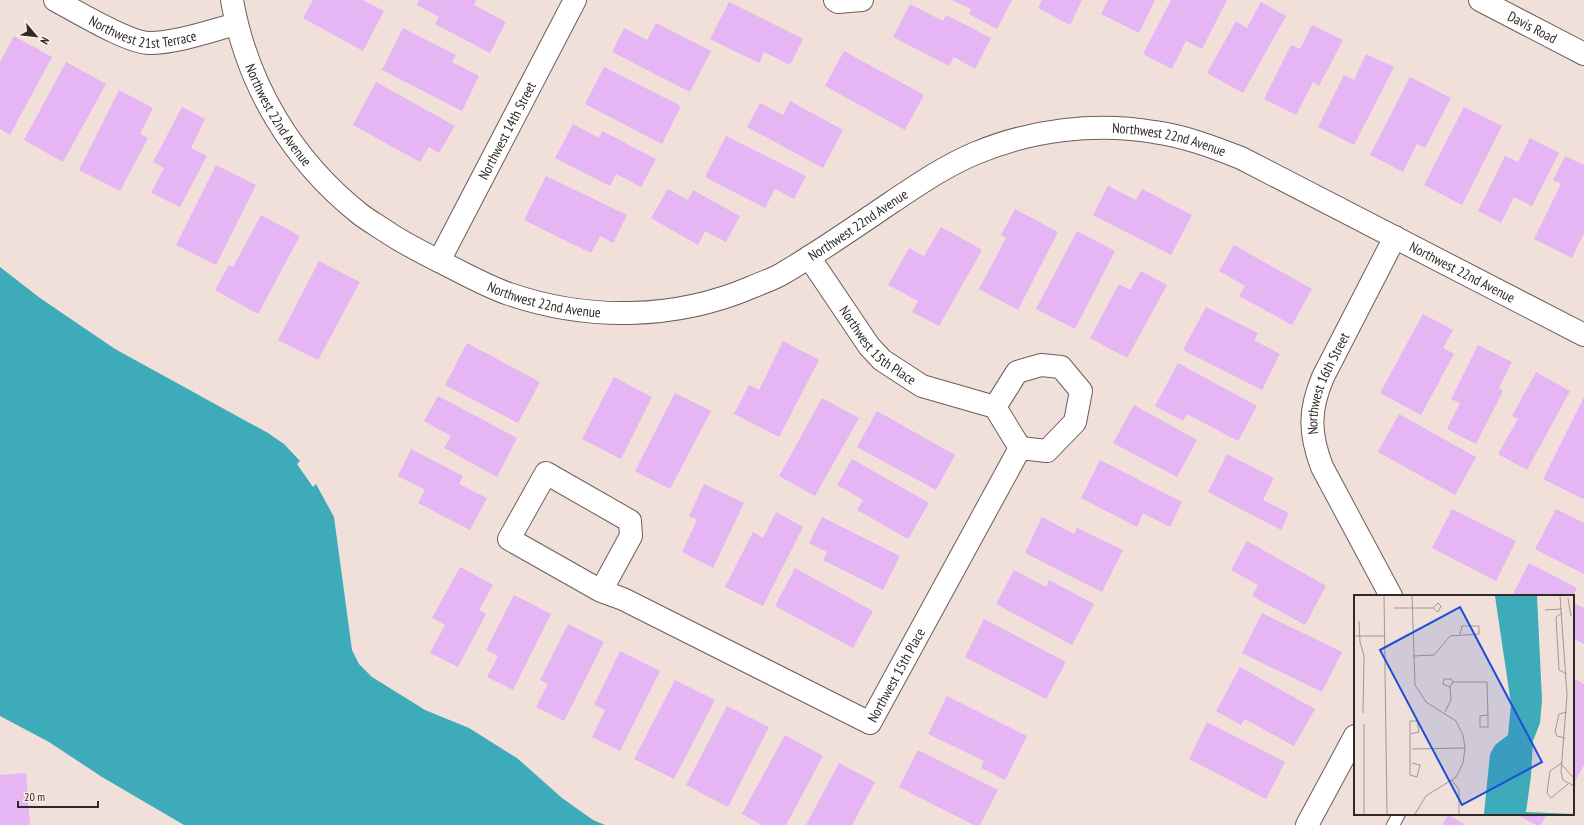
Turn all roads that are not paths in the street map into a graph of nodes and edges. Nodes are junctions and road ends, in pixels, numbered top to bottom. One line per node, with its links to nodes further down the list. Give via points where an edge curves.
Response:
1 (55, 0): 7 (street, Northwest 21st Terrace, via 129,38 148,43 167,41)
2 (232, 0): 7 (street, Northwest 22nd Avenue)
3 (575, 0): 11 (street, Northwest 14th Street)
4 (834, 0): 5 (street)
5 (862, 0)
6 (1480, 0): 8 (street, Davis Road)
7 (236, 24): 11 (street, Northwest 22nd Avenue, via 250,68 267,103 296,149 326,184 361,214 399,240)
8 (1584, 54)
9 (1396, 237): 10 (street, Northwest 22nd Avenue, via 1241,158 1199,142 1154,132 1109,128 1064,130 1019,138 976,153 935,173); 12 (street, Northwest 22nd Avenue); 16 (street, Northwest 16th Street, via 1323,377 1312,413 1313,438 1322,467)
10 (809, 257): 11 (street, Northwest 22nd Avenue, via 776,277 734,295 691,307 646,313 600,313 555,307 511,295); 13 (street, Northwest 15th Place, via 869,346 882,360 922,386)
11 (439, 261)
12 (1584, 335)
13 (996, 407): 14 (street); 14 (street, via 1017,372 1041,365 1061,367 1081,391 1075,422 1047,451)
14 (1020, 448): 15 (street, Northwest 15th Place, via 870,724 623,599)
15 (601, 591): 15 (street, Northwest 15th Place, via 509,539 546,474 630,521 631,536)
16 (1391, 595)
17 (1354, 738): 19 (street)
18 (1398, 815): 20 (lane)
19 (1307, 825)
20 (1393, 825)

